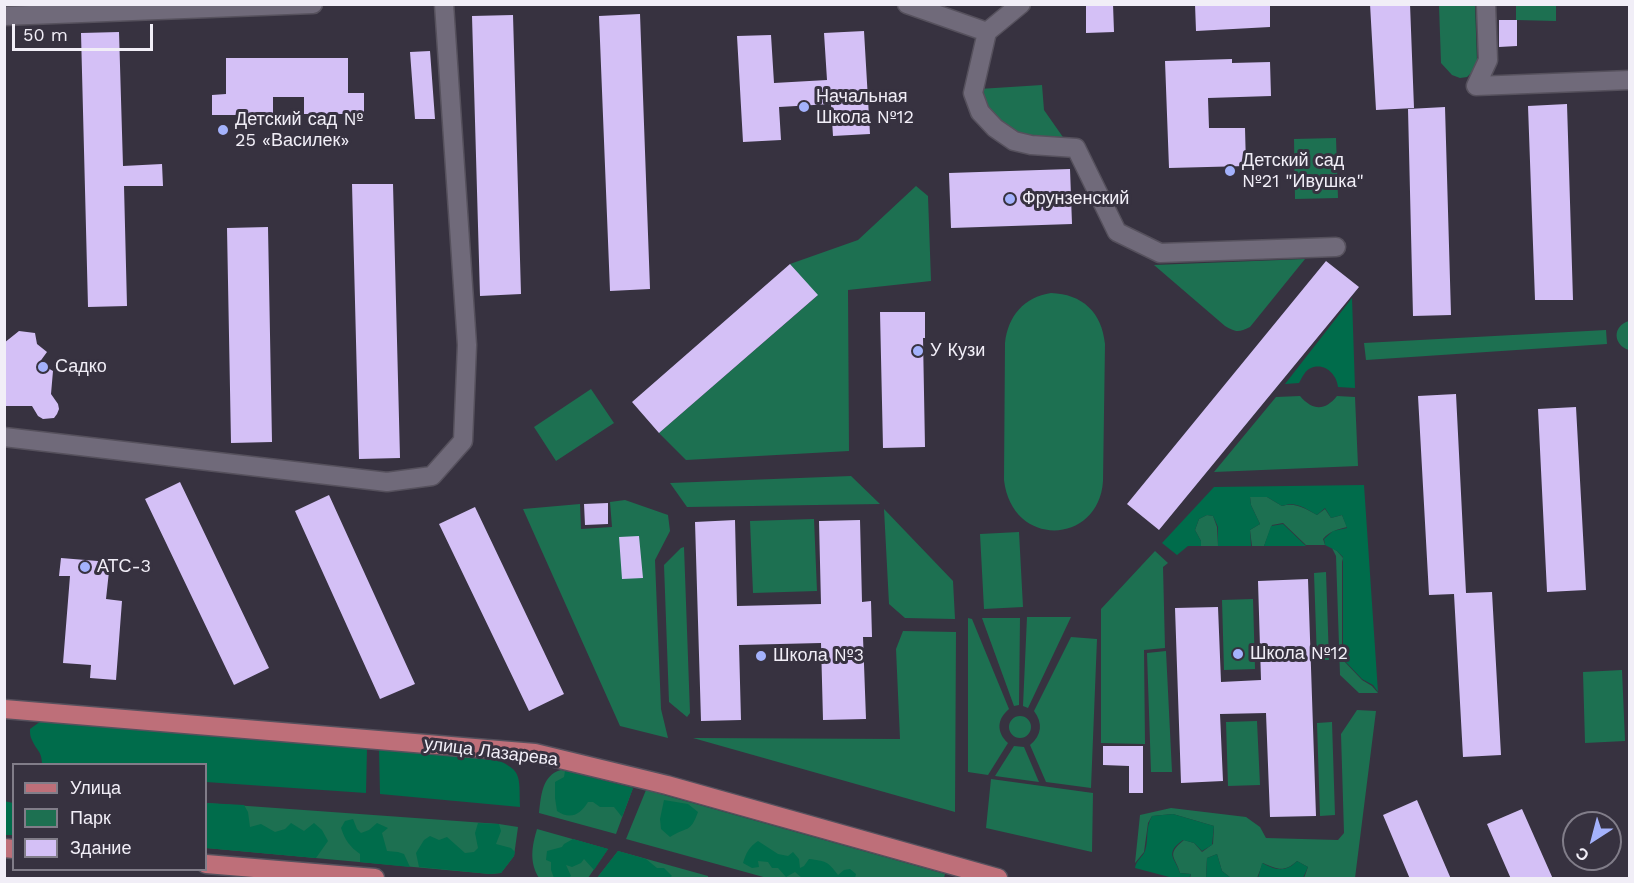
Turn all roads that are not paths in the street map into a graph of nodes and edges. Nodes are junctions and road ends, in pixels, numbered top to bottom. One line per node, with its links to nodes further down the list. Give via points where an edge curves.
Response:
1 (313, 4): 6 (street)
2 (444, 4): 10 (street, via 467,345 464,441 432,476 387,482)
3 (907, 4): 7 (street)
4 (1021, 4): 7 (street)
5 (1486, 4): 8 (street, via 1488,60 1476,86)
6 (4, 16)
7 (987, 32): 9 (street, via 972,93 980,112 1014,141 1076,148 1117,232 1160,254)
8 (1629, 80)
9 (1336, 247)
10 (4, 437)
11 (4, 709): 14 (main road, улица Лазарева, via 535,753 667,785)
12 (207, 864): 13 (main road)
13 (375, 879)
14 (998, 879)

